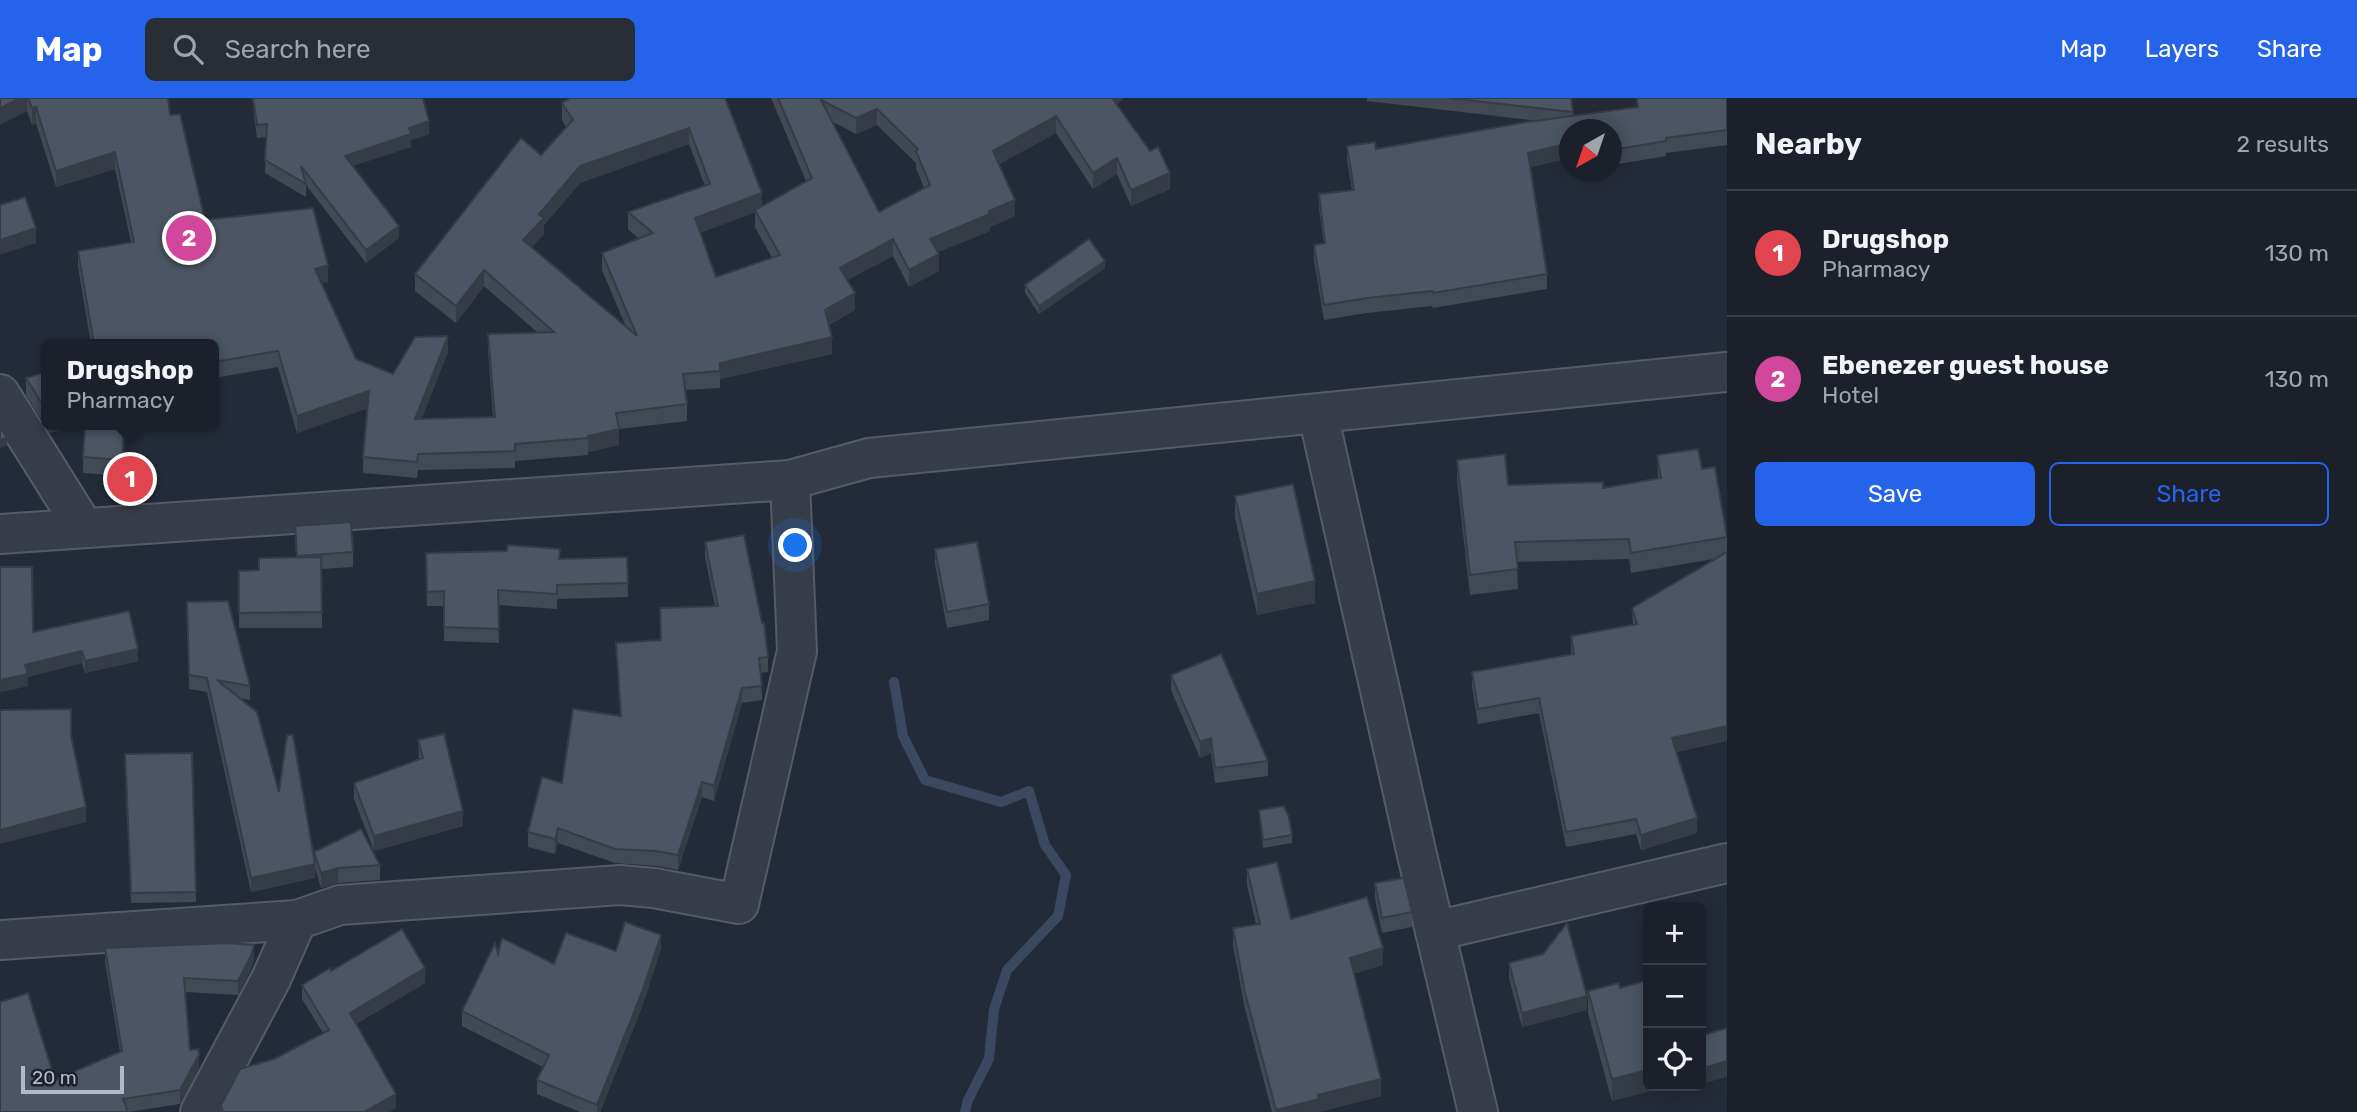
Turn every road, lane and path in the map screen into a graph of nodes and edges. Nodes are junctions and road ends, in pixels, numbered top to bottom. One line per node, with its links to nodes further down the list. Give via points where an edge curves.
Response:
1 (1727, 372): 3 (street)
2 (0, 394): 5 (street)
3 (1318, 414): 4 (street, via 869,458); 9 (street)
4 (790, 480): 5 (street); 8 (street, via 797,651 739,904 620,885 340,905)
5 (84, 528): 6 (street)
6 (0, 534)
7 (1727, 863): 9 (street)
8 (297, 920): 10 (street); 11 (street)
9 (1435, 931): 12 (street)
10 (0, 940)
11 (200, 1112)
12 (1478, 1112)

